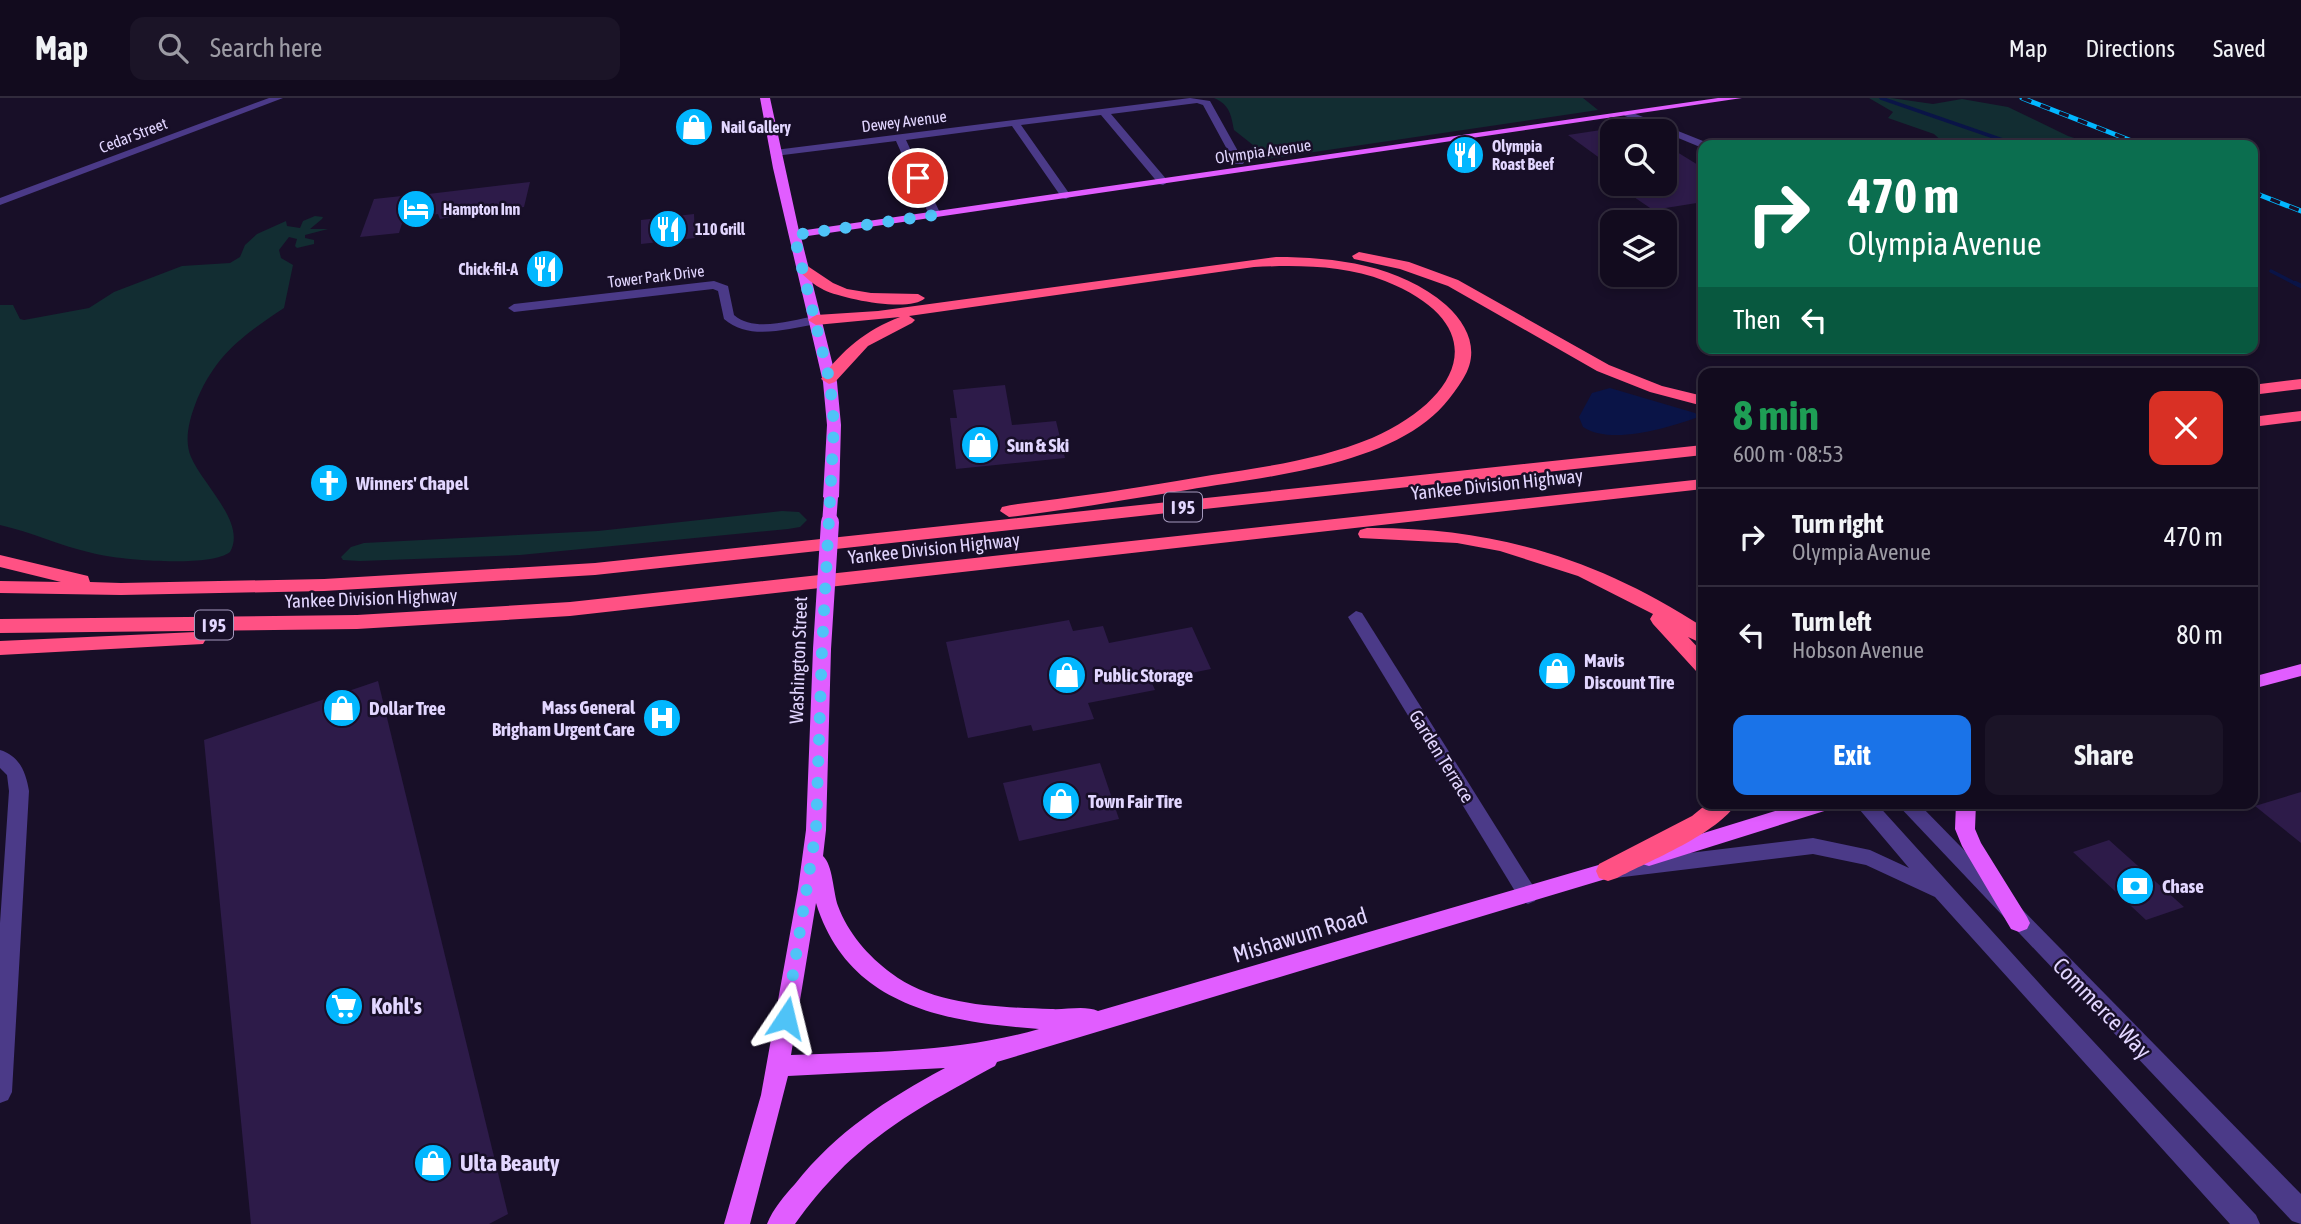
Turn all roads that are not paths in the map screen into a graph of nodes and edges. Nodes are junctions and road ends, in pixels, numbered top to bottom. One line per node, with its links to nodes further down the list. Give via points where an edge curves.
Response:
1 (278, 98): 13 (street, Cedar Street)
2 (765, 98): 9 (main road, Washington Street)
3 (1737, 98): 5 (main road, Olympia Avenue)
4 (1104, 112): 6 (street, Dewey Avenue); 10 (street, Dewey Avenue, via 1203,100); 11 (street)
5 (1628, 114): 8 (street); 11 (main road, Olympia Avenue)
6 (1015, 123): 7 (street, Dewey Avenue); 12 (street)
7 (900, 138): 9 (street, Dewey Avenue); 14 (street)
8 (1698, 143)
9 (775, 153): 15 (main road, Washington Street)
10 (1239, 162)
11 (1163, 182): 12 (main road, Olympia Avenue)
12 (1066, 196): 14 (main road, Olympia Avenue)
13 (0, 202)
14 (935, 215): 15 (main road, Olympia Avenue)
15 (794, 235): 16 (main road, Washington Street)
16 (803, 267): 17 (highway, via 824,286 843,293); 20 (main road, Washington Street)
17 (918, 298): 20 (highway); 24 (highway, via 1250,254 1307,251 1356,256 1404,265 1453,283 1603,368)
18 (985, 301): 20 (highway); 21 (highway, via 876,332 848,354); 31 (highway, via 1254,263 1321,263 1377,274 1423,295 1459,329 1464,360 1448,393 1422,416 1376,442 1320,461)
19 (514, 308): 20 (street, Tower Park Drive, via 714,285 724,289 728,316 739,324 756,327)
20 (816, 320): 21 (main road, Washington Street)
21 (829, 379): 49 (main road, Washington Street, bridge, via 834,425)
22 (2301, 384): 23 (highway)
23 (2258, 389)
24 (1698, 400)
25 (2301, 416): 26 (highway)
26 (2258, 421)
27 (1698, 451): 31 (highway, Yankee Division Highway / I 95)
28 (1698, 485): 29 (highway, Yankee Division Highway / I 95)
29 (1144, 547): 34 (highway, via 1382,533 1457,537 1555,558); 36 (highway, Yankee Division Highway / I 95, via 665,600)
30 (0, 561): 33 (highway)
31 (663, 562): 33 (highway, Yankee Division Highway / I 95, via 379,583)
32 (0, 587): 33 (highway, Yankee Division Highway / I 95)
33 (121, 589)
34 (1639, 598): 38 (highway); 40 (highway)
35 (1356, 617): 51 (street, Garden Terrace)
36 (428, 620): 37 (highway, Yankee Division Highway / I 95); 39 (highway, via 205,639)
37 (0, 626)
38 (1698, 634)
39 (0, 648)
40 (1698, 660)
41 (2301, 670): 42 (main road)
42 (2258, 681)
43 (0, 757): 57 (street, via 16,772 19,790)
44 (1717, 809): 50 (highway, via 1700,823)
45 (1808, 809): 50 (main road, Mishawum Road)
46 (1869, 809): 52 (street, Commerce Way)
47 (1912, 809): 53 (street, Commerce Way)
48 (1966, 809): 53 (main road, via 1965,829 1972,846)
49 (816, 830): 54 (main road, via 821,891 831,916 858,957 900,992 943,1007 1050,1020); 56 (main road, Washington Street)
50 (1608, 871): 51 (main road, Mishawum Road); 52 (street, via 1813,846 1870,858)
51 (1528, 895): 54 (main road, Mishawum Road)
52 (1947, 895): 61 (street, Commerce Way)
53 (2019, 923): 58 (street, Commerce Way)
54 (1129, 1014): 55 (main road, Mishawum Road)
55 (1003, 1050): 56 (main road, Mishawum Road, via 933,1059); 60 (main road, via 863,1131 824,1168)
56 (778, 1066): 59 (main road, Washington Street)
57 (0, 1092)
58 (2301, 1212)
59 (737, 1224)
60 (780, 1224)
61 (2247, 1224)

